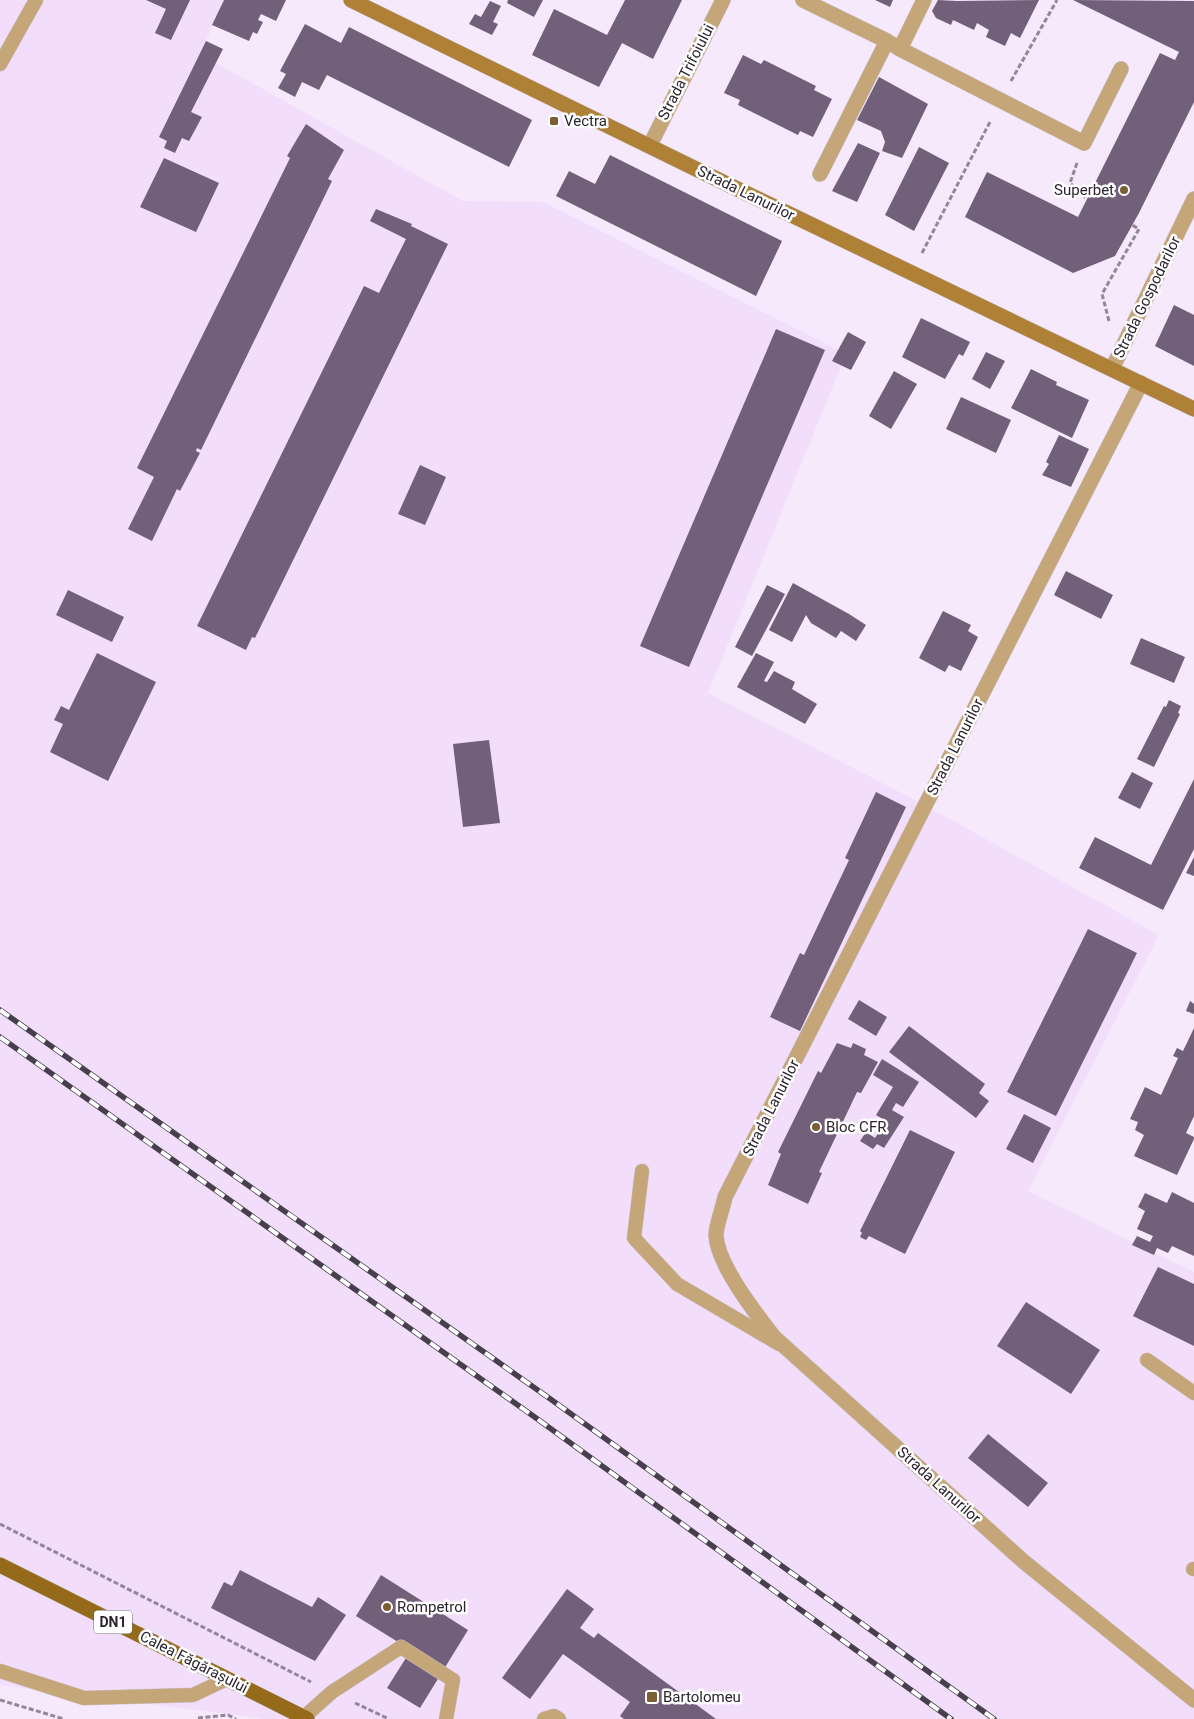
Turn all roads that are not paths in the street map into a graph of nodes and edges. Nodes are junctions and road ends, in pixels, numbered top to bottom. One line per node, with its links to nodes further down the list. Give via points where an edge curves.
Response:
1 (36, 0): 8 (lane)
2 (352, 0): 10 (street, Strada Lanurilor)
3 (723, 0): 10 (street, Strada Trifoiului)
4 (803, 0): 6 (street)
5 (924, 0): 7 (street)
6 (887, 41): 7 (street); 11 (street)
7 (900, 49): 9 (street, via 1084,144)
8 (0, 64)
9 (1121, 69)
10 (650, 145): 13 (street, Strada Lanurilor)
11 (820, 174)
12 (1194, 199): 13 (street, Strada Gospodarilor)
13 (1112, 369): 14 (street, Strada Lanurilor)
14 (1141, 383): 15 (street, Strada Lanurilor); 17 (street, Strada Lanurilor, via 725,1197 716,1235 724,1260 750,1306 774,1337)
15 (1194, 409)
16 (642, 1171): 17 (lane, via 634,1238 677,1284)
17 (790, 1351): 23 (street, Strada Lanurilor, via 1023,1561)
18 (1147, 1360): 19 (lane)
19 (1194, 1393)
20 (0, 1565): 22 (main road, Calea Făgărașului / DN1)
21 (0, 1671): 22 (lane, via 84,1698 193,1695)
22 (227, 1679): 24 (main road, Calea Făgărașului / DN1)
23 (1194, 1700)
24 (306, 1718): 25 (lane, via 332,1692 401,1647 453,1680)
25 (446, 1719)
26 (544, 1719): 27 (lane, via 554,1716)
27 (559, 1719)

